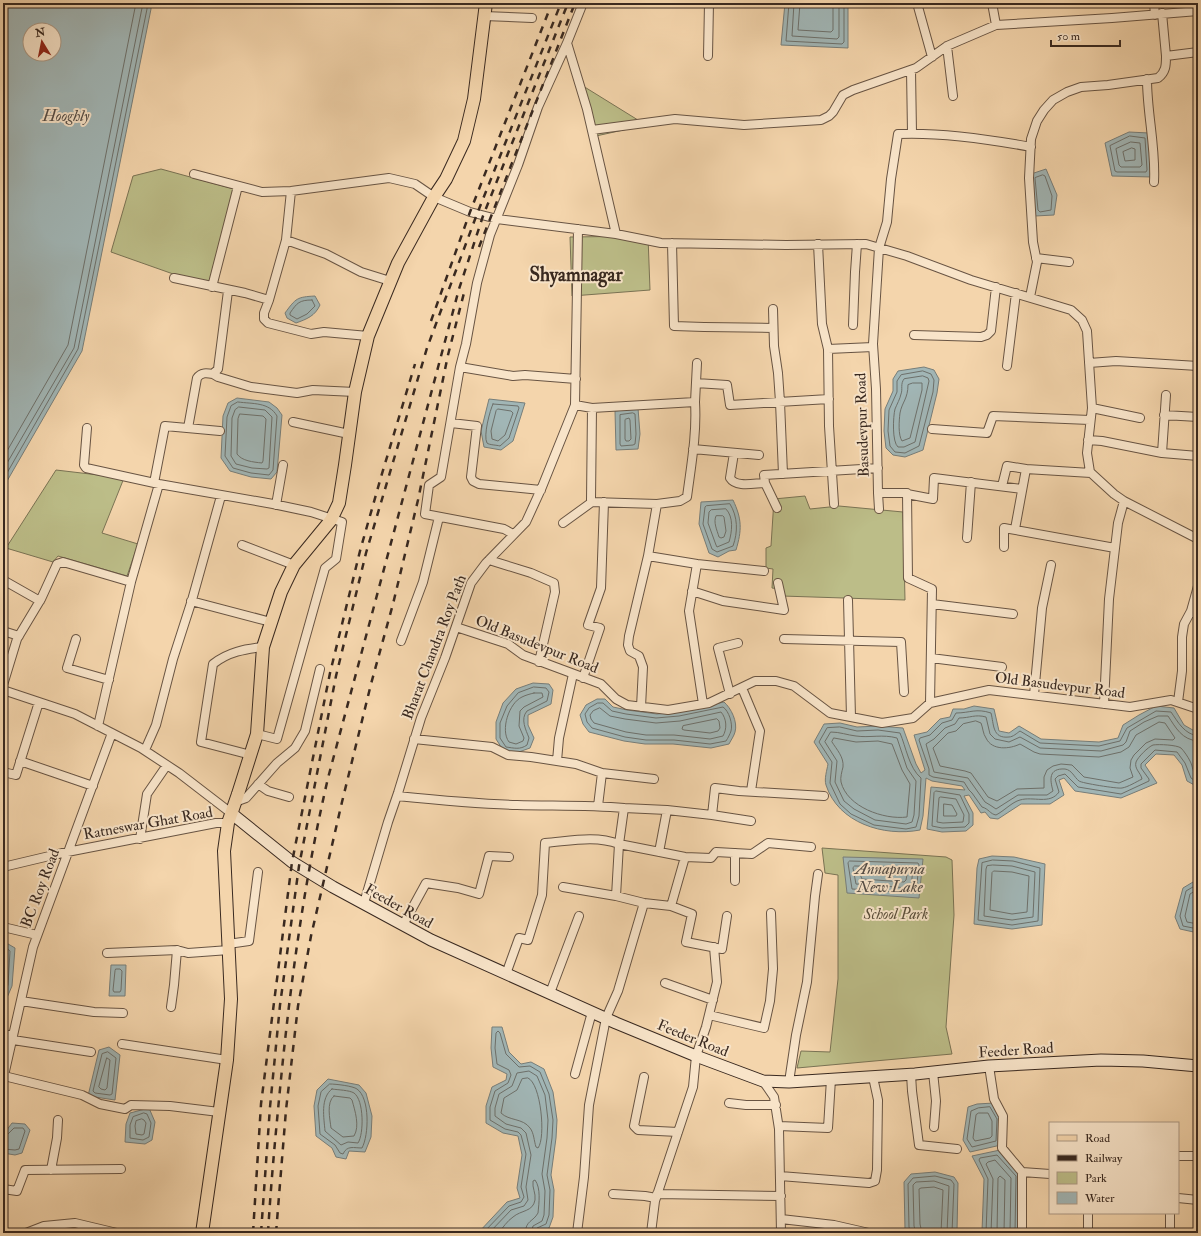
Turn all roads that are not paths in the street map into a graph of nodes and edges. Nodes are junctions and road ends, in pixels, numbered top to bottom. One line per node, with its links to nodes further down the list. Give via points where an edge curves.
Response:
1 (486, 3): 9 (main road)
2 (583, 3): 12 (street)
3 (709, 3): 15 (street)
4 (917, 3): 17 (street)
5 (992, 3): 11 (street)
6 (1154, 3): 8 (street)
7 (1198, 11): 8 (street)
8 (1158, 14): 11 (street); 16 (street)
9 (484, 16): 10 (street); 28 (main road, via 474,99 464,141)
10 (532, 18)
11 (996, 25): 13 (street)
12 (567, 42): 21 (street); 29 (street, via 538,107)
13 (947, 46): 17 (street); 20 (street)
14 (1198, 52): 16 (street)
15 (708, 56)
16 (1166, 56): 19 (street, via 1163,74 1158,78)
17 (932, 57): 18 (street)
18 (911, 70): 21 (street, via 843,95 833,112 821,120 744,125 675,119); 22 (street)
19 (1147, 79): 23 (street, via 1081,87 1053,100 1037,121); 25 (street)
20 (953, 96)
21 (592, 130): 31 (street)
22 (912, 133): 23 (street); 36 (street, Basudevpur Road, via 898,134 887,222)
23 (1031, 147): 37 (street, via 1029,178)
24 (194, 174): 26 (street)
25 (1154, 182)
26 (238, 186): 27 (street, via 262,192); 41 (street)
27 (291, 191): 28 (street, via 389,178 415,184); 32 (street)
28 (434, 197): 29 (street, via 470,212); 40 (main road)
29 (497, 219): 30 (street); 58 (street, via 477,283)
30 (578, 229): 31 (street); 60 (street, Bharat Chandra Roy Path)
31 (616, 234): 33 (street)
32 (286, 240): 40 (street, via 326,254 361,272); 46 (street)
33 (672, 243): 34 (street); 49 (street, via 674,326)
34 (818, 244): 35 (street); 53 (street, via 822,324)
35 (857, 244): 36 (street); 48 (street)
36 (879, 248): 42 (street); 52 (street, Basudevpur Road)
37 (1036, 258): 38 (street); 45 (street)
38 (1069, 262)
39 (174, 278): 41 (street)
40 (390, 281): 51 (main road)
41 (212, 287): 43 (street)
42 (996, 287): 44 (street); 50 (street, via 991,331 987,335)
43 (228, 291): 46 (street); 59 (street, via 218,369)
44 (1016, 293): 45 (street); 56 (street)
45 (1030, 298): 54 (street, via 1071,310 1082,320 1087,331)
46 (269, 300): 51 (street, via 264,313 264,319 268,323 311,334 324,332)
47 (773, 309): 49 (street)
48 (853, 325)
49 (773, 328): 66 (street)
50 (914, 335)
51 (368, 336): 62 (main road)
52 (874, 347): 53 (street); 88 (street, Basudevpur Road)
53 (828, 349): 64 (street)
54 (1089, 362): 57 (street); 69 (street)
55 (697, 363): 61 (street)
56 (1007, 366)
57 (1198, 366)
58 (460, 367): 60 (street, via 514,376); 75 (street)
59 (214, 374): 62 (street, via 251,387 297,393 313,390); 77 (street, via 203,373 196,378)
60 (576, 379): 67 (street, Bharat Chandra Roy Path)
61 (696, 383): 65 (street); 66 (street, via 727,385 730,405)
62 (355, 392): 80 (main road)
63 (1166, 395): 70 (street)
64 (829, 399): 66 (street); 90 (street)
65 (695, 402): 68 (street); 82 (street)
66 (780, 402): 92 (street)
67 (575, 405): 68 (street); 98 (street, Bharat Chandra Roy Path)
68 (592, 408): 103 (street)
69 (1092, 408): 72 (street); 73 (street)
70 (1164, 415): 71 (street); 84 (street)
71 (1198, 417)
72 (1140, 418)
73 (1090, 420): 78 (street, via 993,416 987,433); 81 (street)
74 (293, 422): 80 (street)
75 (450, 423): 98 (street, via 477,426 472,481 479,484); 110 (street, via 441,477 429,485 425,514)
76 (87, 428): 94 (street, via 85,467)
77 (188, 428): 79 (street); 94 (street, via 165,426)
78 (932, 429)
79 (220, 430)
80 (349, 434): 111 (main road, via 339,503)
81 (1088, 440): 84 (street); 91 (street, via 1087,453)
82 (693, 449): 83 (street); 105 (street, via 687,497 680,501)
83 (734, 452): 85 (street); 95 (street, via 730,478 732,482)
84 (1162, 453): 86 (street)
85 (759, 455)
86 (1198, 456)
87 (282, 465): 107 (street)
88 (878, 468): 90 (street); 99 (street, Basudevpur Road)
89 (1026, 469): 91 (street); 96 (street, via 1007,466); 97 (street)
90 (832, 470): 92 (street); 106 (street)
91 (1091, 473): 102 (street)
92 (783, 474): 95 (street, via 764,475)
93 (971, 482): 96 (street); 100 (street, Basudevpur Road, via 934,478 933,499); 115 (street)
94 (156, 483): 101 (street); 127 (street)
95 (765, 483): 108 (street)
96 (1002, 486): 97 (street)
97 (1022, 489): 113 (street)
98 (541, 490): 114 (street, Bharat Chandra Roy Path, via 526,522)
99 (878, 493): 100 (street, Basudevpur Road); 109 (street)
100 (906, 494): 134 (street, via 908,578 932,589)
101 (221, 496): 107 (street); 133 (street)
102 (1124, 501): 116 (street); 119 (street, via 1119,516)
103 (592, 502): 104 (street); 112 (street)
104 (604, 502): 105 (street); 152 (street, via 601,588 588,625 600,628)
105 (657, 504): 120 (street)
106 (834, 504)
107 (276, 505): 111 (street, via 311,512)
108 (777, 508)
109 (879, 509)
110 (439, 517): 114 (street, via 504,529); 143 (street, via 423,582)
111 (331, 520): 123 (main road); 170 (street, via 342,522 336,559 325,568 277,739)
112 (563, 523)
113 (1016, 529): 118 (street, via 1004,528); 119 (street)
114 (513, 534): 121 (street, Bharat Chandra Roy Path)
115 (967, 538)
116 (1198, 539)
117 (242, 545): 123 (street)
118 (1004, 547)
119 (1115, 548): 164 (street, via 1109,599)
120 (648, 556): 122 (street); 165 (street, via 628,645 630,651 639,656 643,667)
121 (489, 560): 138 (street, Bharat Chandra Roy Path, via 471,583); 148 (street, via 554,583 555,592)
122 (697, 564): 125 (street); 130 (street)
123 (294, 565): 137 (main road)
124 (1051, 565): 159 (street, via 1042,608)
125 (764, 571)
126 (3, 580): 132 (street)
127 (131, 582): 132 (street, via 64,562 54,567); 153 (street)
128 (778, 583): 130 (street, via 784,610 723,601)
129 (1198, 586): 135 (street)
130 (692, 591): 163 (street, via 689,611)
131 (848, 600): 144 (street)
132 (40, 601): 140 (street)
133 (192, 602): 137 (street); 172 (street, via 173,659 156,725)
134 (932, 604): 136 (street); 147 (street)
135 (1194, 613): 161 (street, via 1184,624)
136 (1013, 614)
137 (271, 622): 146 (main road)
138 (456, 627): 148 (street, Old Basudevpur Road, via 508,644); 171 (street, Bharat Chandra Roy Path)
139 (3, 631): 140 (street)
140 (19, 636): 154 (street)
141 (76, 639): 153 (street, via 67,668)
142 (784, 639): 144 (street)
143 (401, 641)
144 (848, 641): 157 (street, via 901,642); 167 (street)
145 (738, 643): 158 (street, via 718,648)
146 (263, 648): 170 (main road); 173 (street, via 230,653 213,664 201,742)
147 (931, 658): 149 (street); 162 (street)
148 (539, 662): 151 (street, Old Basudevpur Road)
149 (1002, 667)
150 (320, 669): 180 (street, via 305,731 295,748)
151 (573, 674): 152 (street, Old Basudevpur Road); 175 (street, via 559,738)
152 (582, 678): 165 (street, Old Basudevpur Road, via 601,684 616,699 627,705)
153 (109, 680): 168 (street)
154 (3, 685)
155 (742, 688): 158 (street, Old Basudevpur Road); 167 (street, Old Basudevpur Road, via 755,681 776,680 794,686 830,713); 182 (street, via 760,731)
156 (3, 690): 160 (street)
157 (904, 692)
158 (730, 694): 163 (street, Old Basudevpur Road)
159 (1034, 695): 162 (street, Old Basudevpur Road, via 989,690); 164 (street, Old Basudevpur Road)
160 (38, 702): 168 (street, via 75,714); 174 (street)
161 (1178, 702): 164 (street, Old Basudevpur Road, via 1171,700 1130,707); 166 (street, Old Basudevpur Road)
162 (930, 703): 167 (street, Old Basudevpur Road, via 913,718 882,723)
163 (703, 704): 165 (street, Old Basudevpur Road, via 668,710)
164 (1104, 704)
165 (641, 707)
166 (1198, 709)
167 (851, 717)
168 (98, 726): 169 (street)
169 (112, 733): 172 (street); 181 (street, BC Roy Road)
170 (257, 734): 173 (main road)
171 (414, 740): 175 (street, via 492,747 508,755); 183 (street, Bharat Chandra Roy Path)
172 (145, 750): 176 (street)
173 (250, 755): 189 (main road)
174 (20, 761): 177 (street, via 16,775); 181 (street)
175 (557, 761): 178 (street)
176 (167, 765): 189 (street); 192 (street, via 147,794)
177 (3, 772)
178 (602, 773): 179 (street); 186 (street)
179 (654, 779)
180 (258, 784): 185 (street); 189 (street)
181 (93, 786): 195 (street, BC Roy Road)
182 (751, 791): 184 (street); 190 (street, via 715,788)
183 (397, 796): 186 (street, via 515,805); 206 (street, Bharat Chandra Roy Path)
184 (824, 796)
185 (289, 797)
186 (598, 806): 187 (street)
187 (624, 808): 188 (street); 193 (street)
188 (667, 810): 190 (street); 196 (street)
189 (231, 813): 192 (street, Ratneswar Ghat Road, via 216,823); 206 (street, Feeder Road, via 292,862); 215 (main road, via 224,857)
190 (712, 815): 191 (street)
191 (750, 821)
192 (140, 838): 195 (street, Ratneswar Ghat Road)
193 (619, 844): 196 (street); 205 (street); 219 (street, via 592,838 546,844 540,903 528,940 519,938)
194 (811, 847): 197 (street, via 768,844 752,854)
195 (68, 851): 200 (street, Ratneswar Ghat Road); 214 (street, BC Roy Road)
196 (659, 852): 199 (street)
197 (735, 853): 199 (street, via 716,852 712,858); 203 (street)
198 (509, 857): 212 (street, via 489,856 479,894 426,883)
199 (685, 857): 208 (street)
200 (3, 867)
201 (258, 872): 215 (street, via 249,941)
202 (818, 874): 245 (street, via 807,982)
203 (735, 881)
204 (563, 887): 205 (street)
205 (616, 896): 207 (street)
206 (364, 903): 212 (street, Feeder Road)
207 (644, 903): 208 (street); 228 (street, via 620,984)
208 (671, 906): 216 (street, via 692,914 686,942)
209 (771, 913): 227 (street, via 773,969 764,1028)
210 (579, 916): 221 (street)
211 (727, 916): 216 (street, via 722,948)
212 (403, 925): 219 (street, Feeder Road)
213 (3, 927): 214 (street)
214 (37, 935): 223 (street, BC Roy Road)
215 (228, 947): 217 (street, via 188,952); 234 (main road, via 231,999)
216 (714, 947): 222 (street, via 717,982)
217 (177, 950): 218 (street); 224 (street)
218 (107, 952)
219 (506, 974): 221 (street, Feeder Road)
220 (665, 983): 222 (street)
221 (550, 993): 225 (street, Feeder Road)
222 (713, 1000): 227 (street)
223 (21, 1001): 226 (street, via 94,1012); 230 (street, BC Roy Road)
224 (171, 1007)
225 (592, 1012): 228 (street, Feeder Road); 238 (street)
226 (123, 1013)
227 (709, 1015): 233 (street)
228 (606, 1018): 233 (street, Feeder Road); 274 (street, via 589,1104)
229 (3, 1034): 230 (street)
230 (13, 1038): 232 (street); 242 (street, BC Roy Road)
231 (122, 1044): 234 (street)
232 (91, 1052)
233 (696, 1056): 244 (street, Feeder Road); 252 (street, via 693,1086)
234 (227, 1060): 248 (main road)
235 (990, 1066): 236 (street, Feeder Road, via 1101,1060); 237 (street, Feeder Road); 258 (street, via 994,1098 1003,1116 1002,1148)
236 (1198, 1066)
237 (933, 1072): 239 (street, Feeder Road); 251 (street, via 936,1102)
238 (575, 1074)
239 (911, 1074): 241 (street, Feeder Road); 253 (street, via 918,1145)
240 (644, 1077): 252 (street, via 634,1126 638,1130)
241 (873, 1077): 243 (street, Feeder Road); 260 (street, via 878,1100 875,1180 868,1183)
242 (4, 1078): 248 (street, via 82,1095 100,1104 119,1108 131,1105 170,1106)
243 (831, 1079): 245 (street, Feeder Road); 250 (street, via 828,1128)
244 (763, 1081): 245 (street, Feeder Road); 247 (street, via 774,1097)
245 (789, 1082)
246 (729, 1103): 247 (street)
247 (776, 1105): 250 (street)
248 (219, 1112): 273 (main road)
249 (58, 1120): 257 (street)
250 (779, 1126): 260 (street)
251 (934, 1127)
252 (678, 1132): 263 (street)
253 (957, 1149)
254 (1179, 1156): 255 (street)
255 (1198, 1156)
256 (121, 1169): 257 (street)
257 (51, 1170): 261 (street, via 25,1170 17,1191)
258 (1022, 1172): 259 (street); 278 (street)
259 (1049, 1174)
260 (780, 1176): 264 (street)
261 (3, 1189)
262 (613, 1194): 263 (street)
263 (656, 1196): 264 (street); 275 (street)
264 (781, 1196): 269 (street)
265 (1179, 1198): 266 (street)
266 (1198, 1200)
267 (1088, 1214): 279 (street)
268 (1170, 1214): 280 (street)
269 (781, 1219): 276 (street); 277 (street, via 834,1225)
270 (107, 1232): 271 (street, via 75,1223 44,1226); 272 (street)
271 (26, 1233)
272 (117, 1233)
273 (202, 1233)
274 (577, 1233)
275 (651, 1233)
276 (781, 1233)
277 (869, 1233)
278 (1022, 1233)
279 (1088, 1233)
280 (1170, 1233)

